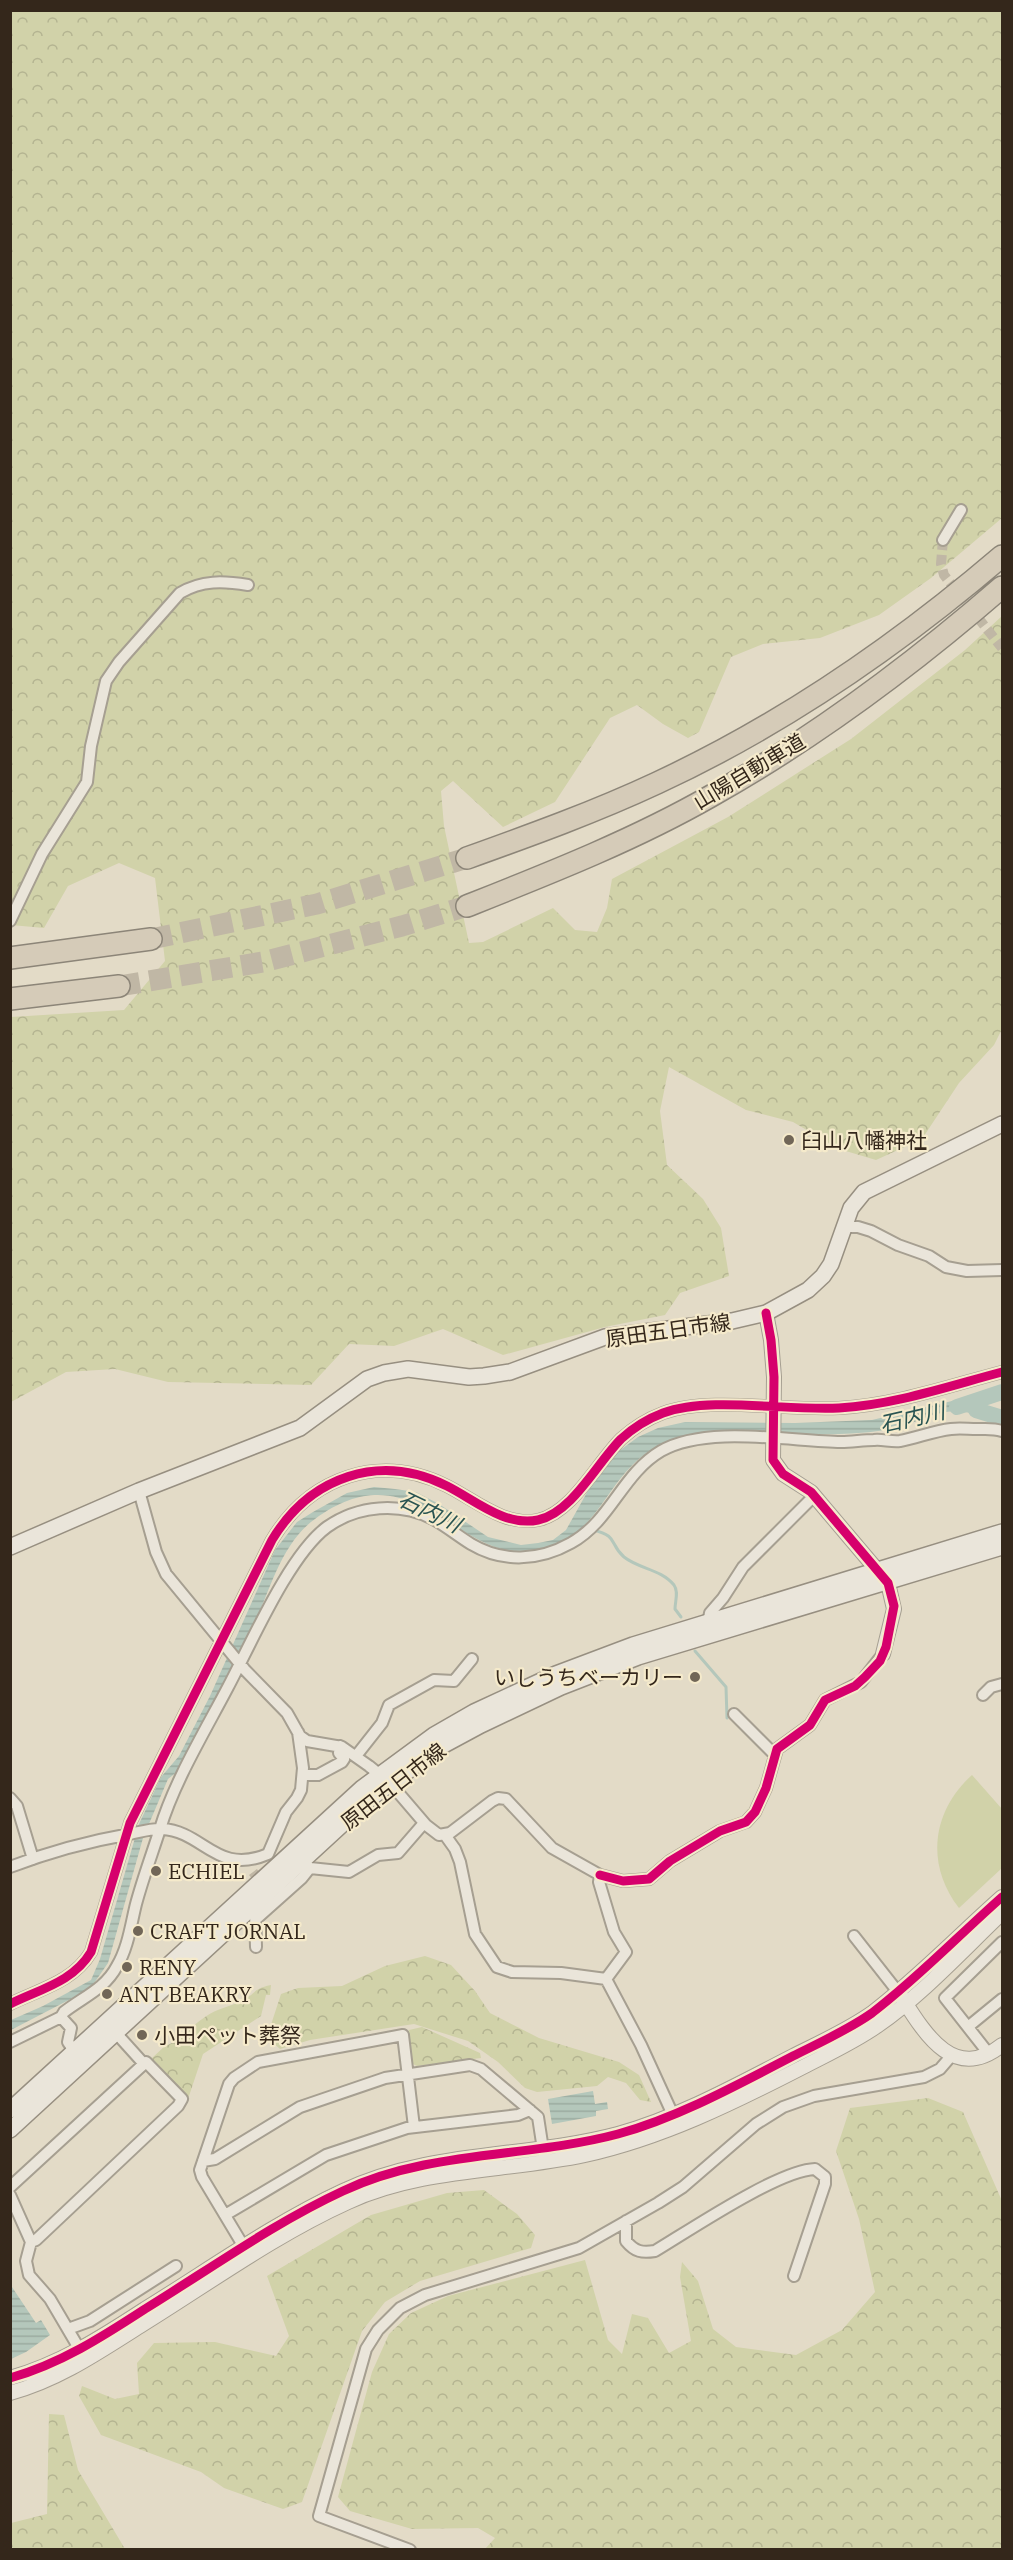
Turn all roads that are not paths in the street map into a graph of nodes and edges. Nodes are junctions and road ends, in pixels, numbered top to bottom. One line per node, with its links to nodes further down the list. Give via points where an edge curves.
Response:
1 (961, 510): 2 (street)
2 (943, 540)
3 (1002, 556): 6 (highway, 山陽自動車道, via 893,642 774,720 659,782)
4 (248, 585): 8 (street, via 210,582 180,593 118,662 106,681 87,782 42,854)
5 (1002, 587): 7 (highway, 山陽自動車道, via 918,658 843,713 712,796 592,855)
6 (467, 858)
7 (467, 906)
8 (10, 921)
9 (151, 939): 10 (highway)
10 (10, 958)
11 (119, 986): 12 (highway)
12 (10, 999)
13 (1002, 1124): 14 (main road, 原田五日市線, via 864,1192)
14 (843, 1227): 15 (street, via 871,1231 946,1267); 16 (main road, 原田五日市線, via 823,1276 808,1290)
15 (1002, 1270)
16 (766, 1313): 18 (street, via 772,1349); 21 (main road, 原田五日市線, via 604,1337 510,1372 469,1377 408,1369 384,1372 367,1379 300,1428)
17 (1002, 1372): 18 (street, via 871,1405)
18 (773, 1409): 20 (street); 28 (street, via 692,1406 647,1420 622,1438 563,1508 533,1521 508,1518 416,1474 382,1470 332,1482 303,1500 280,1526)
19 (1002, 1431): 20 (street, via 950,1429 896,1441)
20 (773, 1437): 22 (street, via 776,1466); 31 (street, via 705,1437 663,1449 630,1477 590,1530 541,1556 515,1558 490,1553 434,1519 408,1510 380,1508 353,1514 328,1527 308,1546)
21 (139, 1491): 24 (main road, 原田五日市線); 28 (street, via 165,1574)
22 (814, 1496): 26 (street); 27 (street, via 741,1569 708,1615)
23 (1002, 1532): 26 (main road, 原田五日市線)
24 (10, 1547)
25 (1002, 1547): 26 (main road, 原田五日市線)
26 (882, 1575): 27 (main road, 原田五日市線); 29 (street, via 894,1606); 40 (main road, 原田五日市線, via 593,1674 481,1725)
27 (708, 1623): 40 (main road, 原田五日市線, via 633,1645 514,1693 434,1735)
28 (221, 1642): 31 (street); 44 (street)
29 (883, 1654): 37 (street, via 861,1682 825,1700 813,1722)
30 (472, 1659): 38 (street, via 454,1681 431,1681 389,1705 382,1723)
31 (239, 1663): 35 (street, via 288,1713); 43 (street)
32 (1002, 1684): 33 (street)
33 (983, 1695)
34 (734, 1714): 37 (street)
35 (298, 1732): 36 (street, via 307,1741); 39 (street)
36 (340, 1746): 38 (street); 39 (street, via 342,1762 318,1775)
37 (774, 1754): 49 (street, via 766,1788 746,1822 720,1831 670,1861 649,1879 618,1880)
38 (356, 1756): 40 (street)
39 (303, 1775): 43 (street, via 299,1794 286,1812 270,1852 251,1867 213,1853 181,1832)
40 (385, 1778): 42 (street); 47 (main road, 原田五日市線); 51 (main road, 原田五日市線)
41 (10, 1798): 46 (street, via 17,1806)
42 (424, 1823): 45 (street, via 434,1833); 47 (street, via 401,1850 393,1855 378,1855 349,1872)
43 (159, 1829): 44 (street); 60 (street, via 118,1965 92,1995)
44 (128, 1834): 46 (street); 59 (street, via 85,1961 70,1976)
45 (445, 1835): 49 (street, via 492,1801 506,1799 552,1848); 56 (street, via 460,1862 475,1934 497,1967 512,1972)
46 (33, 1859): 48 (street)
47 (306, 1865): 51 (main road, 原田五日市線); 51 (street, via 277,1900)
48 (10, 1867)
49 (600, 1875): 56 (street, via 612,1928 626,1952)
50 (1002, 1897): 57 (street)
51 (249, 1908): 55 (street); 62 (main road, 原田五日市線); 65 (main road, 原田五日市線)
52 (1002, 1913): 57 (street)
53 (854, 1936): 57 (street)
54 (1002, 1942): 61 (street, via 945,1998)
55 (256, 1947)
56 (606, 1979): 72 (street)
57 (902, 1998): 67 (street, via 933,2041); 72 (street); 75 (street, via 876,2027 845,2045 665,2132 621,2147)
58 (1002, 1999): 61 (street)
59 (10, 2004)
60 (61, 2017): 63 (street); 65 (street, via 71,2028 68,2042)
61 (969, 2026): 66 (street)
62 (116, 2033): 68 (street); 74 (main road, 原田五日市線)
63 (10, 2042)
64 (1002, 2045): 66 (street)
65 (74, 2051): 70 (main road, 原田五日市線)
66 (989, 2054): 67 (street, via 967,2059)
67 (952, 2055): 80 (street, via 940,2069 924,2076 814,2096 783,2107 756,2124 683,2187)
68 (144, 2064): 77 (street); 81 (street, via 182,2099 178,2106)
69 (408, 2074): 71 (street, via 478,2067); 73 (street); 76 (street, via 384,2078 297,2109 215,2159); 76 (street, via 403,2035 256,2063 230,2082)
70 (10, 2110)
71 (530, 2110): 73 (street, via 518,2115); 75 (street, via 539,2119)
72 (673, 2115): 75 (street)
73 (414, 2127): 79 (street, via 320,2157)
74 (10, 2130)
75 (544, 2155): 82 (street, via 434,2163 367,2181 298,2213); 88 (street, via 402,2182 350,2201 304,2224 63,2373)
76 (203, 2161): 79 (street, via 200,2174)
77 (10, 2187)
78 (10, 2195): 81 (street)
79 (225, 2215): 82 (street)
80 (626, 2221): 84 (street, via 626,2241 633,2249 643,2253 655,2251 754,2192 805,2169 815,2169 825,2178 825,2184); 89 (street, via 579,2248 425,2295 400,2308 372,2339 319,2516)
81 (32, 2242): 85 (street, via 26,2261 29,2275)
82 (244, 2247): 86 (street)
83 (176, 2266): 85 (street, via 90,2321)
84 (794, 2276)
85 (68, 2329): 86 (street)
86 (80, 2350): 87 (street)
87 (10, 2378)
88 (10, 2393)
89 (410, 2550)

